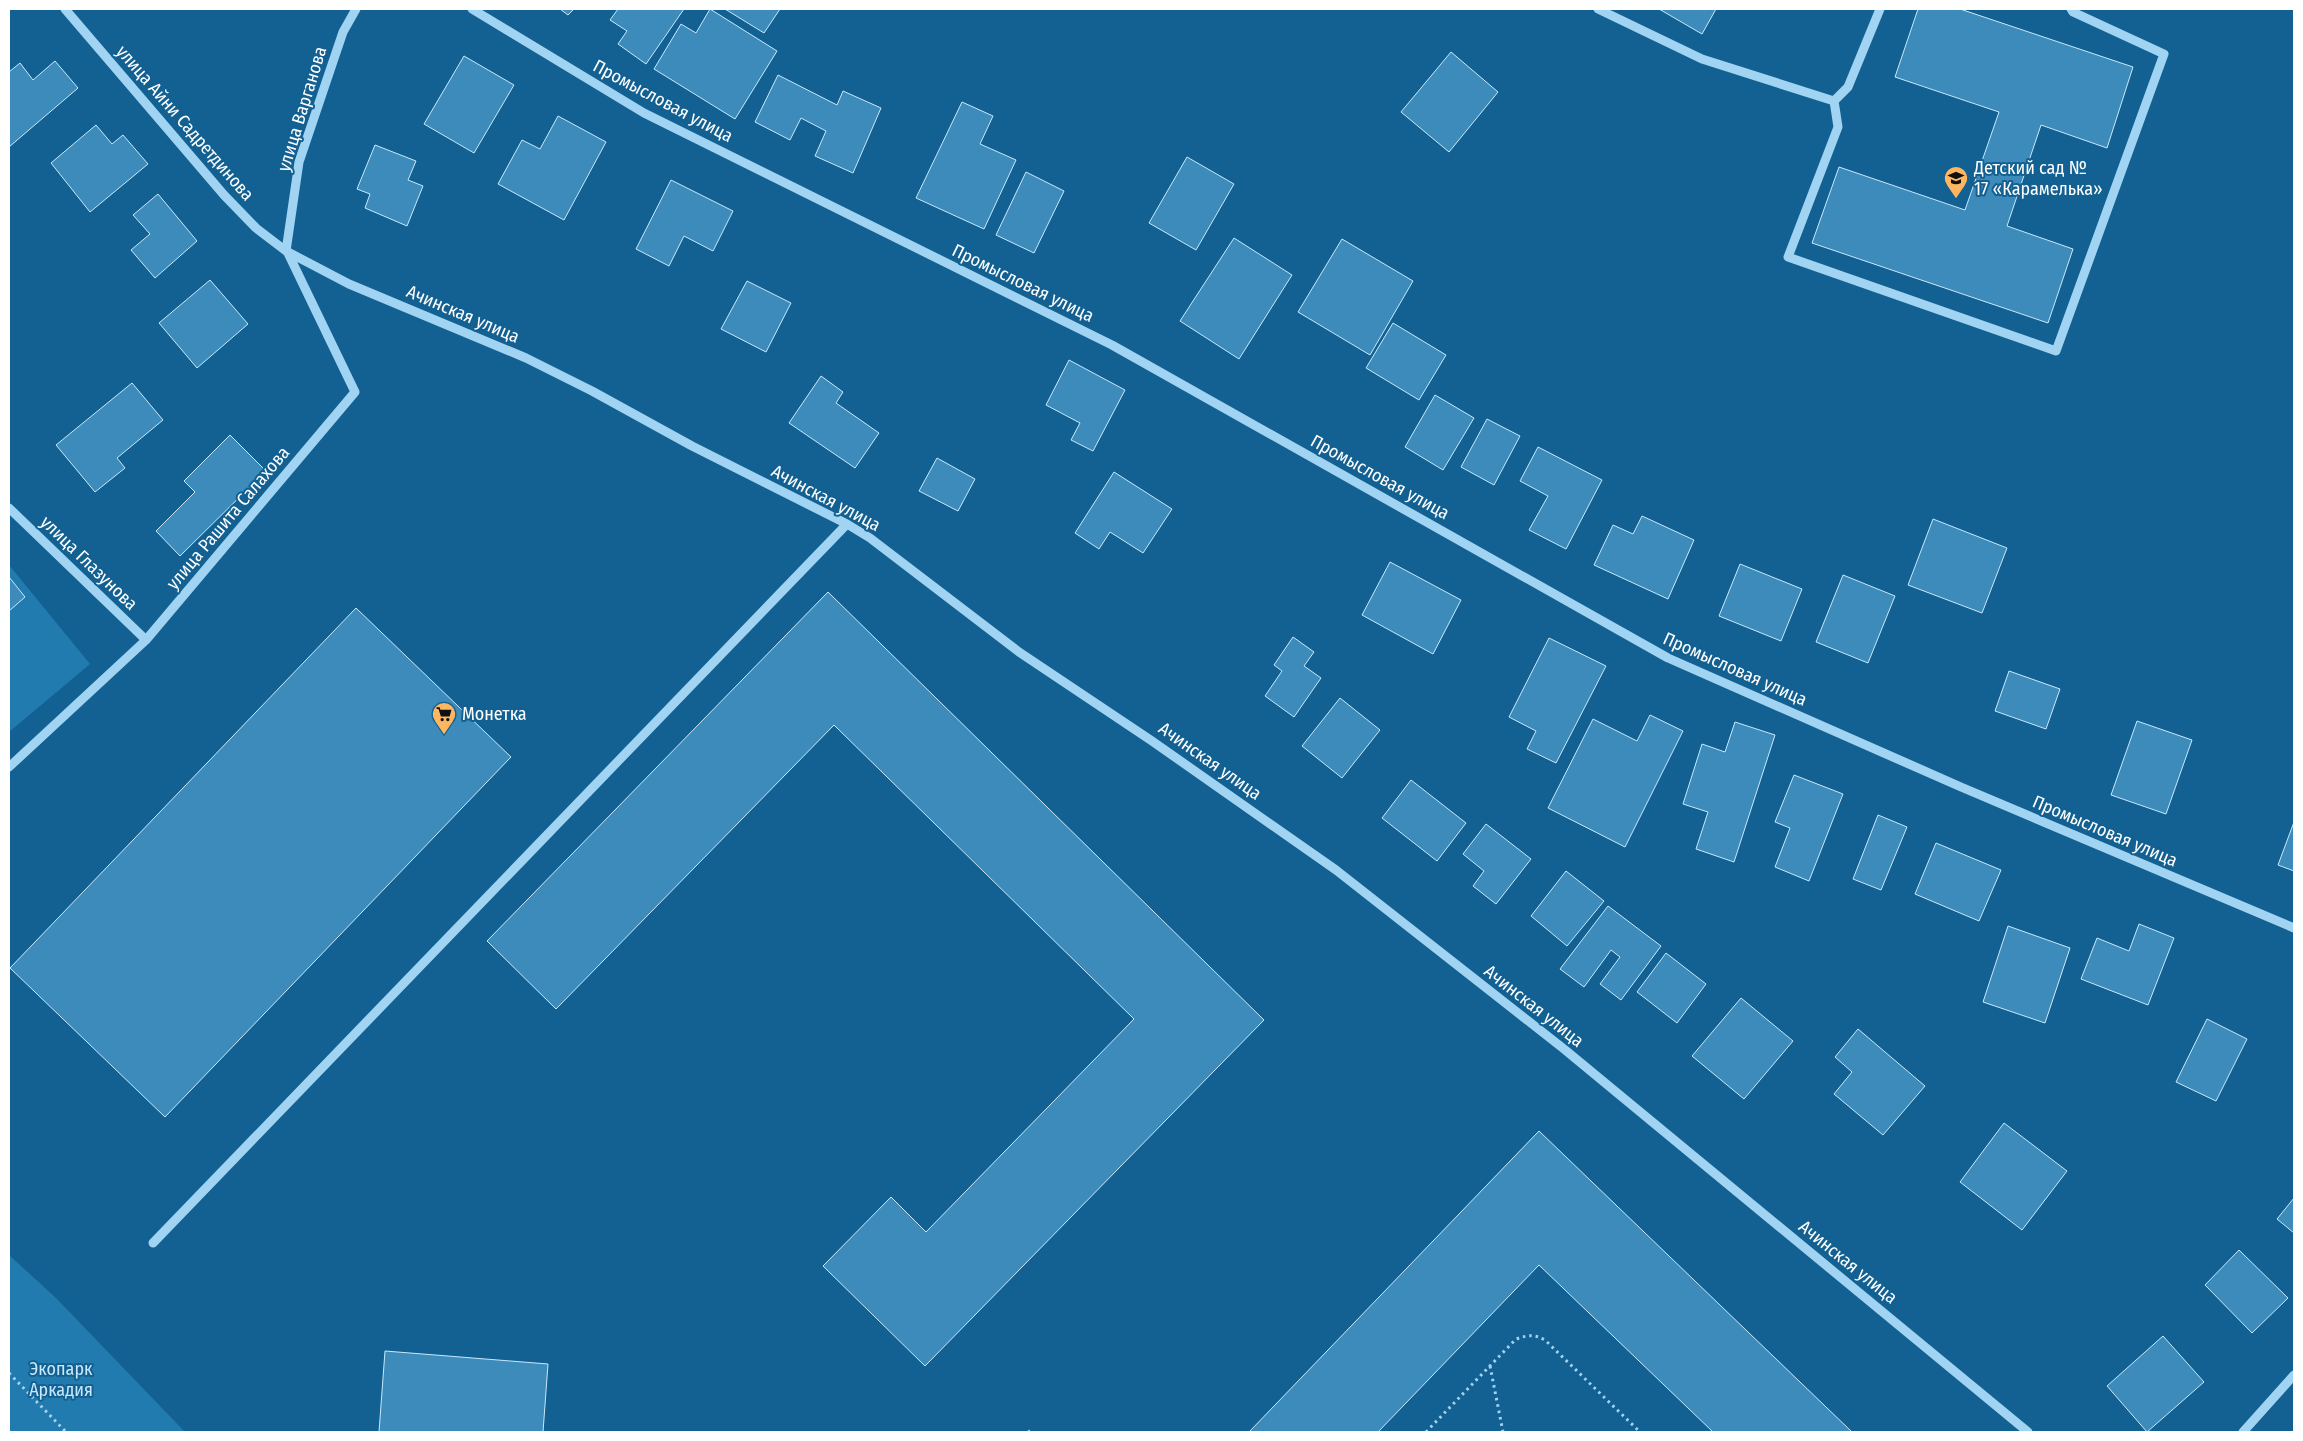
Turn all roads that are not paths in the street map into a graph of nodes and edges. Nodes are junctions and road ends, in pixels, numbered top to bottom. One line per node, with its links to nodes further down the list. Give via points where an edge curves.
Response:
1 (65, 9): 8 (street, улица Айни Садретдинова, via 224,196 256,228)
2 (356, 9): 8 (street, улица Варганова, via 342,32 299,162)
3 (472, 9): 13 (street, Промысловая улица, via 644,113 1112,345 1668,658 1961,788)
4 (1598, 9): 7 (street, via 1702,59)
5 (1880, 9): 7 (street, via 1848,87)
6 (2072, 9): 7 (street, via 2164,54 2056,351 1788,257 1838,127)
7 (1834, 101)
8 (286, 251): 10 (street, Ачинская улица, via 349,284 526,358); 11 (street, улица Рашита Салахова, via 354,392)
9 (9, 508): 11 (street, улица Глазунова)
10 (847, 524): 14 (street); 16 (street, Ачинская улица, via 1019,652 1336,870 1564,1049)
11 (146, 640): 12 (street, улица Рашита Салахова)
12 (9, 767)
13 (2294, 928)
14 (154, 1243)
15 (2294, 1375): 17 (street)
16 (2028, 1432)
17 (2243, 1432)

